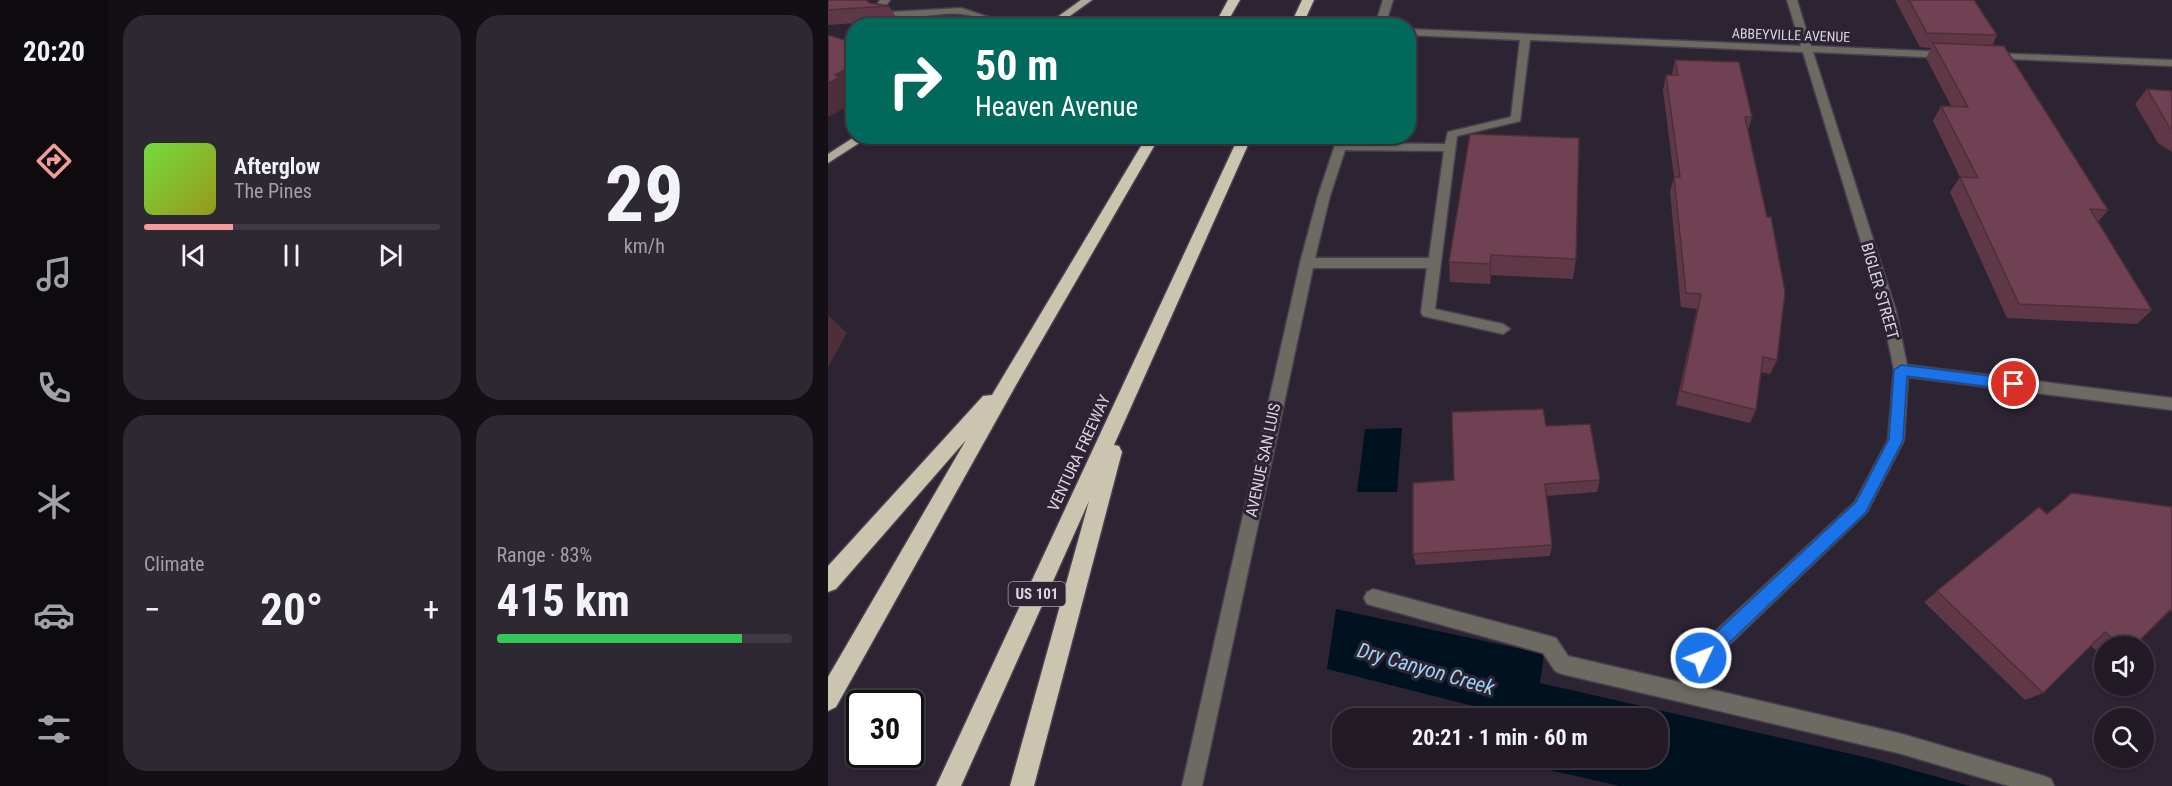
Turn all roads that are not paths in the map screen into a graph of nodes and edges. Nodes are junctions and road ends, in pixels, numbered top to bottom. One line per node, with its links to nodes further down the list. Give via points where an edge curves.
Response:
1 (885, 0): 7 (street, via 877,11 888,15 961,11)
2 (1087, 0): 8 (main road)
3 (1234, 0): 9 (highway)
4 (1308, 0): 10 (highway)
5 (1388, 0): 11 (street)
6 (1792, 0): 14 (street, BIGLER STREET)
7 (985, 18)
8 (1061, 18)
9 (1224, 18)
10 (1300, 18)
11 (1382, 18)
12 (1416, 32): 13 (street, ABBEYVILLE AVENUE)
13 (1525, 37): 14 (street, ABBEYVILLE AVENUE); 23 (street, via 1516,119 1452,134)
14 (1807, 49): 15 (street, ABBEYVILLE AVENUE); 28 (street, BIGLER STREET, via 1889,312)
15 (1962, 55)
16 (1986, 56): 17 (street)
17 (2172, 63)
18 (852, 144): 24 (main road)
19 (1149, 144): 29 (highway)
20 (1242, 144): 30 (highway, VENTURA FREEWAY / US 101)
21 (1341, 144): 26 (street, AVENUE SAN LUIS)
22 (1388, 144): 23 (street)
23 (1450, 148): 25 (street)
24 (828, 159)
25 (1434, 262): 26 (street); 27 (street, via 1428,312)
26 (1307, 263): 38 (street, AVENUE SAN LUIS)
27 (1503, 329)
28 (1901, 370): 31 (street); 34 (street, BIGLER STREET, via 1896,440 1861,507)
29 (1014, 373): 32 (highway); 35 (highway)
30 (1125, 402): 36 (highway, VENTURA FREEWAY / US 101); 37 (highway)
31 (2172, 404)
32 (828, 582)
33 (1373, 597): 39 (street, via 1549,645 1562,664 1902,744)
34 (1701, 658)
35 (828, 699)
36 (948, 786)
37 (1022, 786)
38 (1191, 786)
39 (2044, 786)

